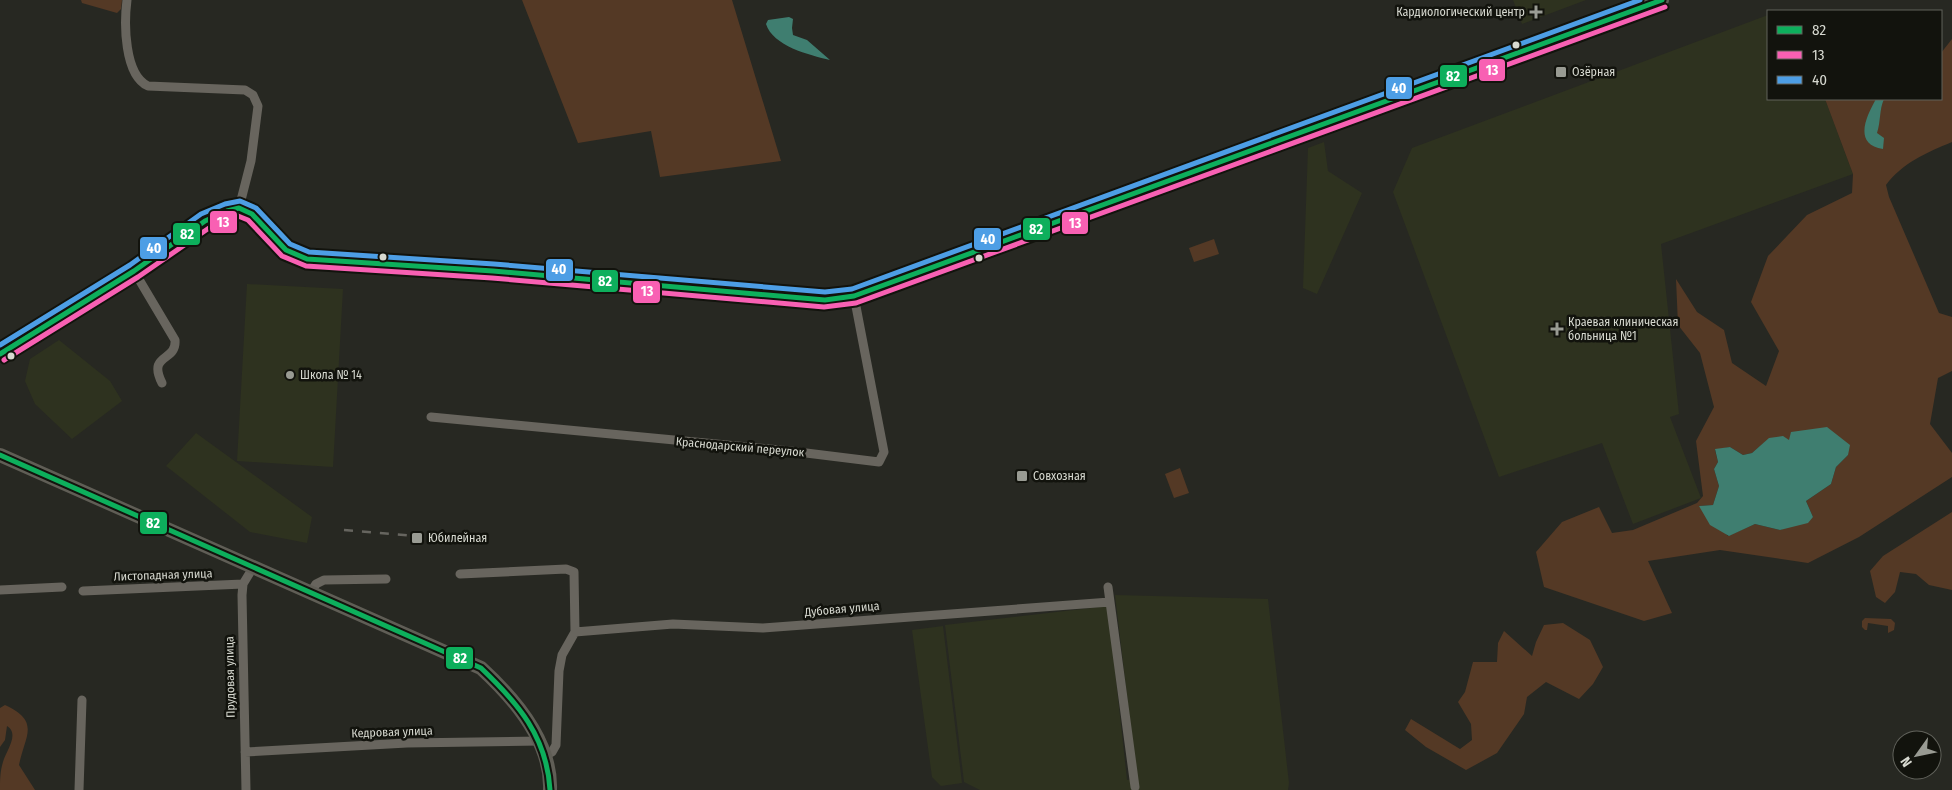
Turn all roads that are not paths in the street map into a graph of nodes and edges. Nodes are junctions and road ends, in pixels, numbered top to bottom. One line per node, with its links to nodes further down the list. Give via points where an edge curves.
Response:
1 (127, 0): 3 (street, via 127,45 141,83 148,86 245,90 253,95 258,106)
2 (1662, 0): 5 (main road)
3 (239, 208): 4 (main road, via 205,221); 5 (main road, via 252,214 286,250 307,258 825,300)
4 (134, 271): 6 (main road); 7 (street, via 175,340 174,350 158,365)
5 (854, 296): 8 (street, Краснодарский переулок, via 884,452 878,462)
6 (0, 354)
7 (162, 383)
8 (431, 417)
9 (0, 455): 10 (main road)
10 (254, 566): 13 (street, Прудовая улица); 18 (main road)
11 (460, 574): 20 (street, via 566,569 574,572)
12 (386, 579): 18 (street, via 324,580)
13 (244, 584): 17 (street, Листопадная улица); 23 (street, Прудовая улица)
14 (62, 587): 16 (street)
15 (1108, 587): 19 (street)
16 (0, 590)
17 (83, 591)
18 (310, 592): 22 (main road, via 481,668 506,692)
19 (1110, 602): 20 (street, Дубовая улица, via 763,628 674,624); 25 (street)
20 (575, 632): 24 (street, via 562,655 556,745)
21 (82, 700): 26 (street)
22 (540, 741): 23 (street, Кедровая улица); 24 (main road)
23 (245, 752): 27 (street, Прудовая улица)
24 (546, 755): 28 (main road, via 551,773)
25 (1135, 787)
26 (79, 790)
27 (246, 790)
28 (550, 790)

